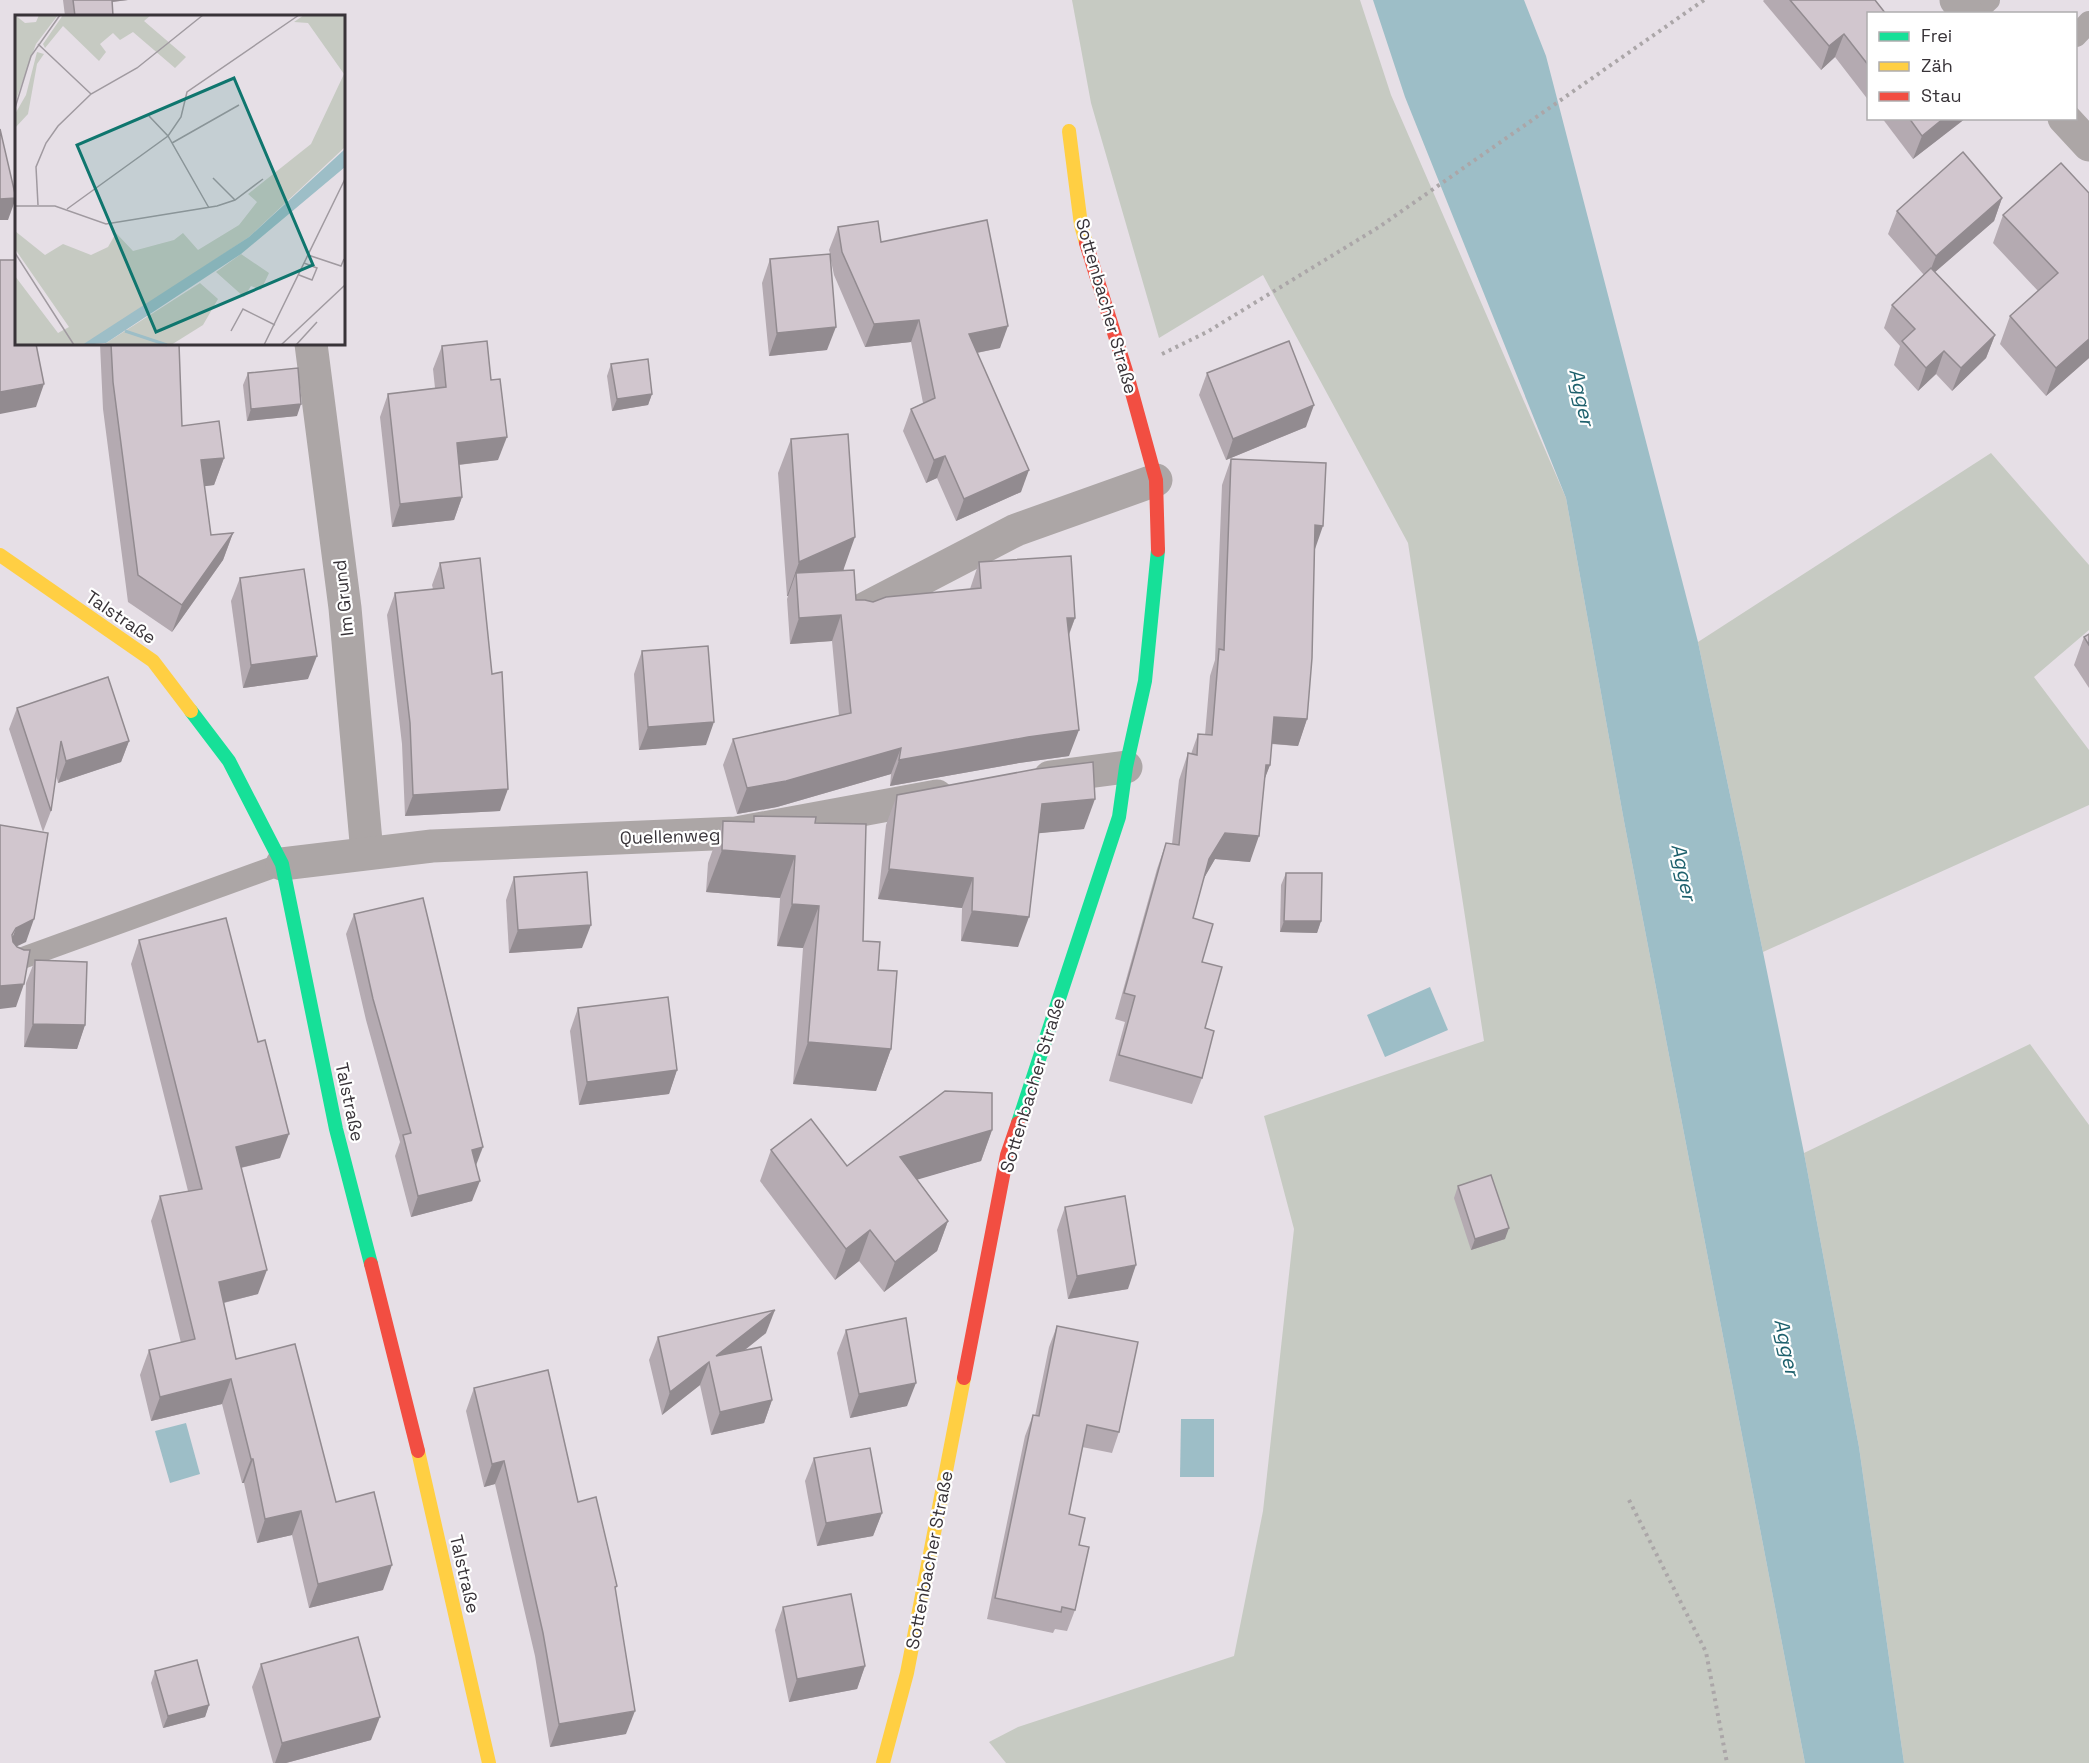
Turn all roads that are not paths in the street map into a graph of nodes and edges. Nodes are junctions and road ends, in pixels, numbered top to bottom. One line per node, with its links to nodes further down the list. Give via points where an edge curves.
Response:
1 (1956, 0): 3 (street)
2 (1989, 0): 4 (lane)
3 (1966, 12)
4 (1976, 12)
5 (2089, 22): 6 (lane)
6 (2077, 35)
7 (2066, 120): 9 (street)
8 (1069, 131): 11 (street, Sottenbacher Straße, via 1081,225)
9 (2089, 145)
10 (311, 345): 17 (street, Im Grund, via 345,608)
11 (1156, 480): 13 (street, via 1016,530); 14 (street, Sottenbacher Straße, via 1158,556 1145,681)
12 (0, 555): 18 (street, Talstraße, via 153,661 229,761)
13 (864, 609)
14 (1126, 766): 15 (street); 21 (street, Sottenbacher Straße, via 1119,817 1007,1155 907,1673)
15 (1022, 781)
16 (965, 791): 17 (street, Quellenweg, via 736,833 432,846)
17 (367, 853): 18 (street, Quellenweg)
18 (282, 864): 19 (lane); 20 (street, Talstraße, via 336,1129 406,1398)
19 (17, 960)
20 (489, 1763)
21 (883, 1763)

